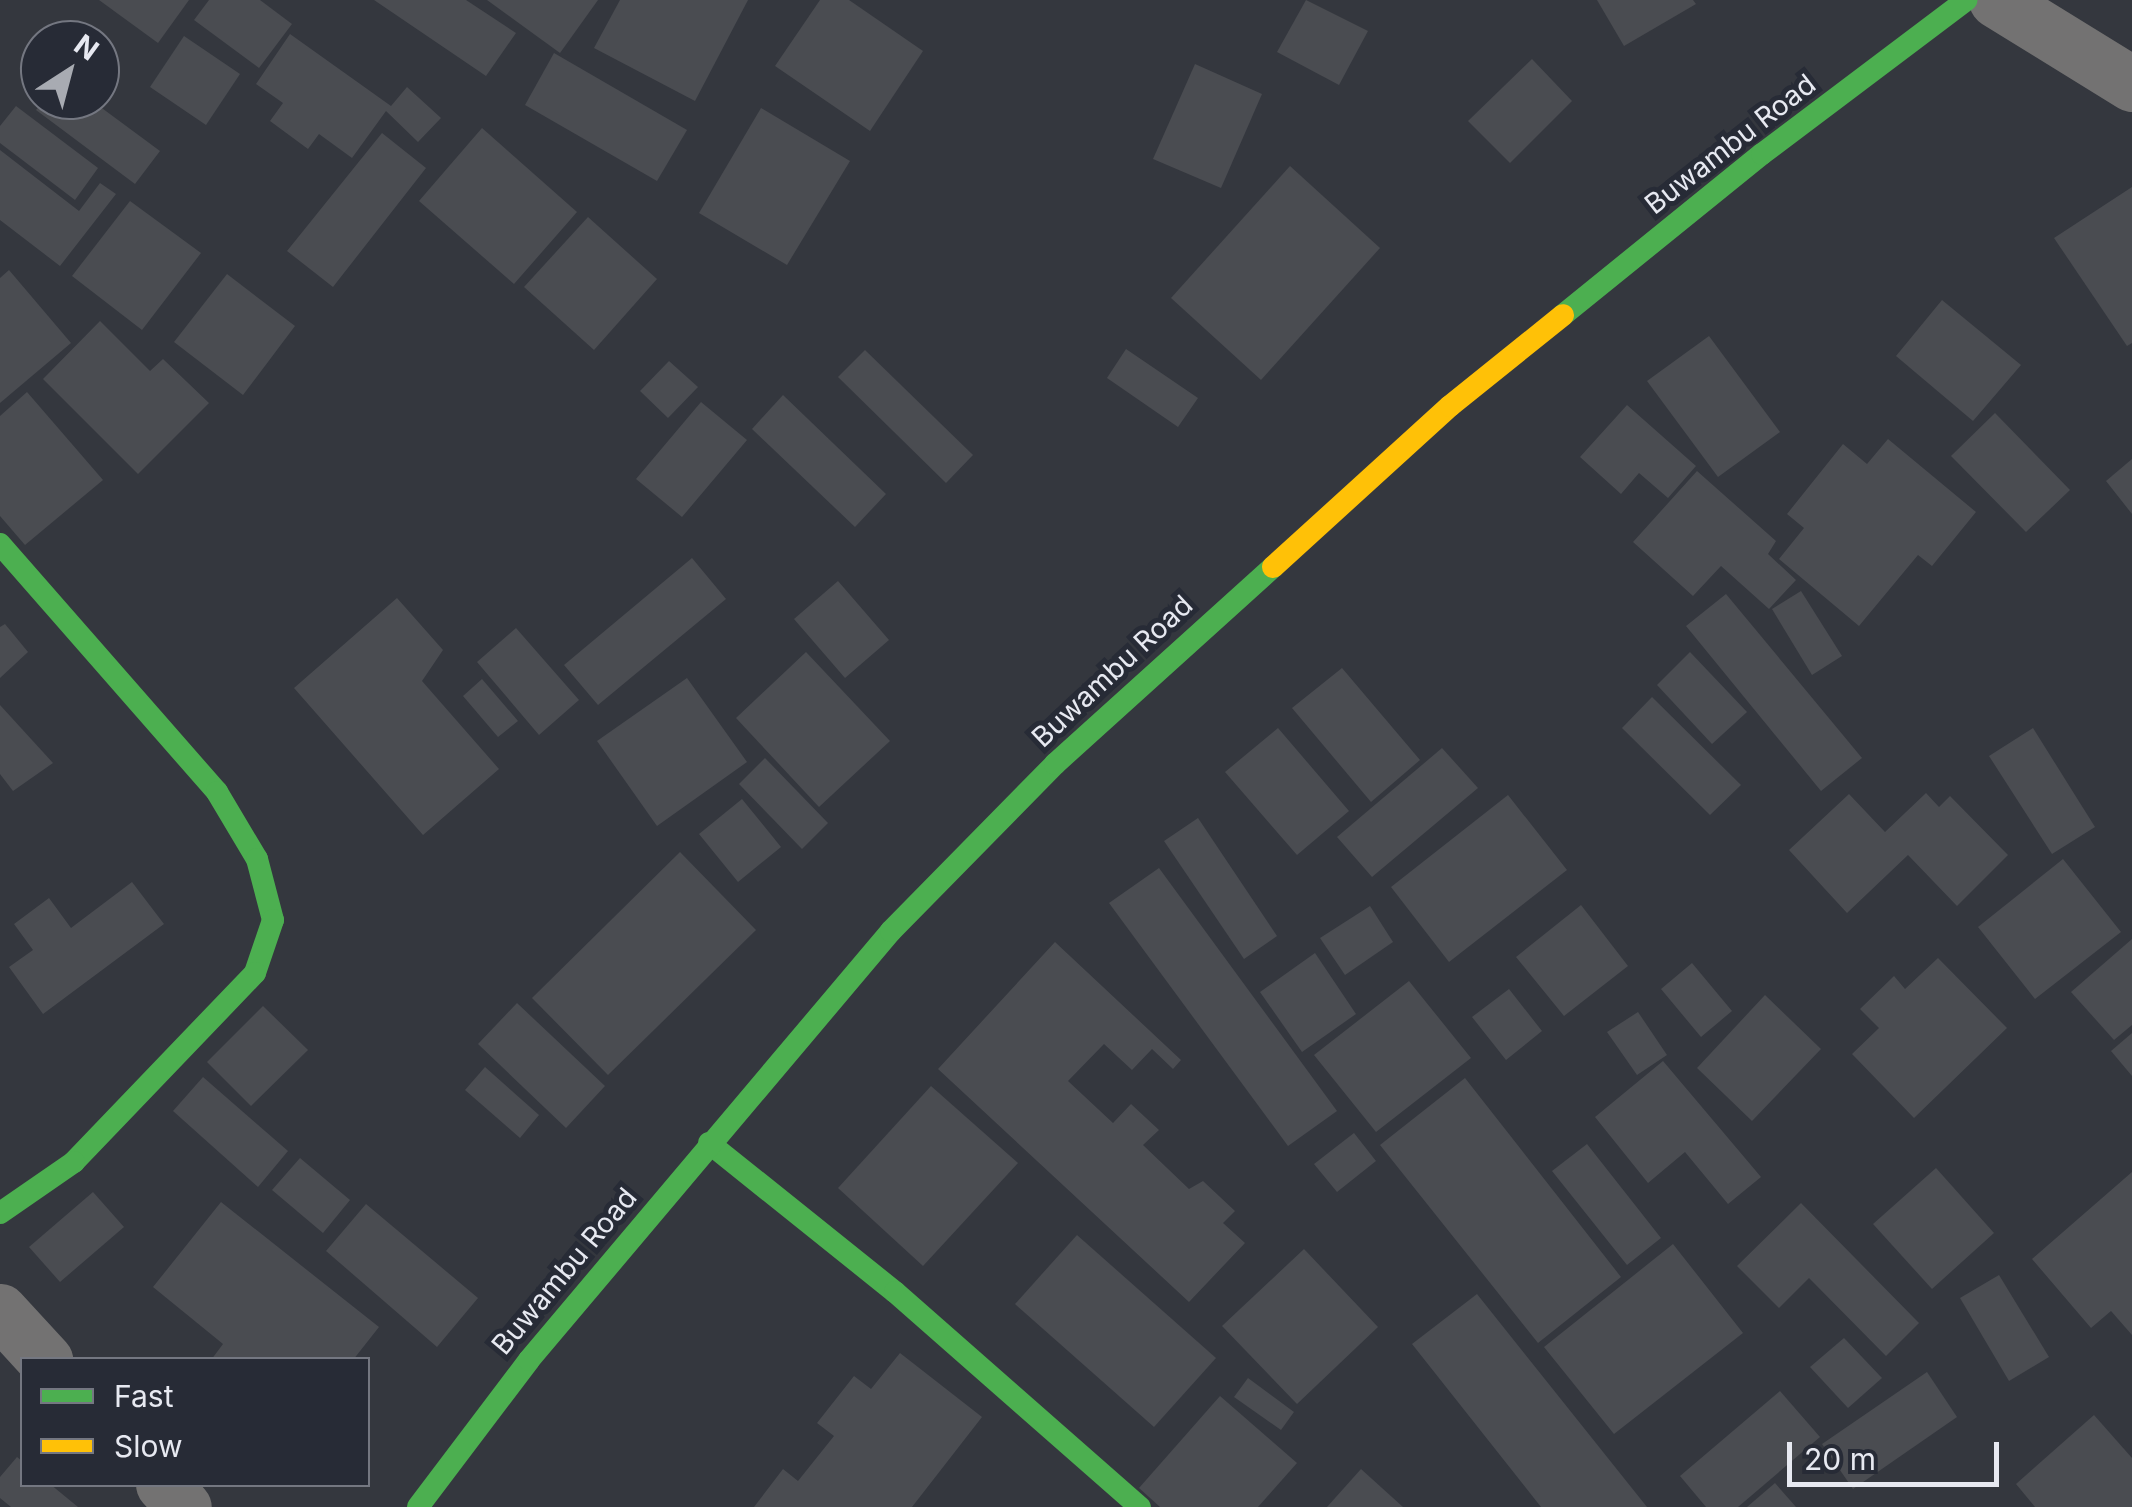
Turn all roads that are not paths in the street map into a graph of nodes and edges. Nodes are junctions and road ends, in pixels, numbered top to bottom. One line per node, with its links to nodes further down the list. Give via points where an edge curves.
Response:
1 (1966, 0): 5 (street, Buwambu Road, via 1480,382 1260,574 1056,764 905,917)
2 (1996, 0): 3 (street)
3 (2132, 84)
4 (0, 544): 6 (street, via 216,792 257,859 273,920 255,973 74,1162)
5 (710, 1143): 11 (street, Buwambu Road, via 528,1360); 12 (street, via 894,1292)
6 (0, 1213)
7 (0, 1311): 8 (street)
8 (42, 1357)
9 (166, 1487): 10 (street)
10 (184, 1507)
11 (418, 1507)
12 (1140, 1507)

